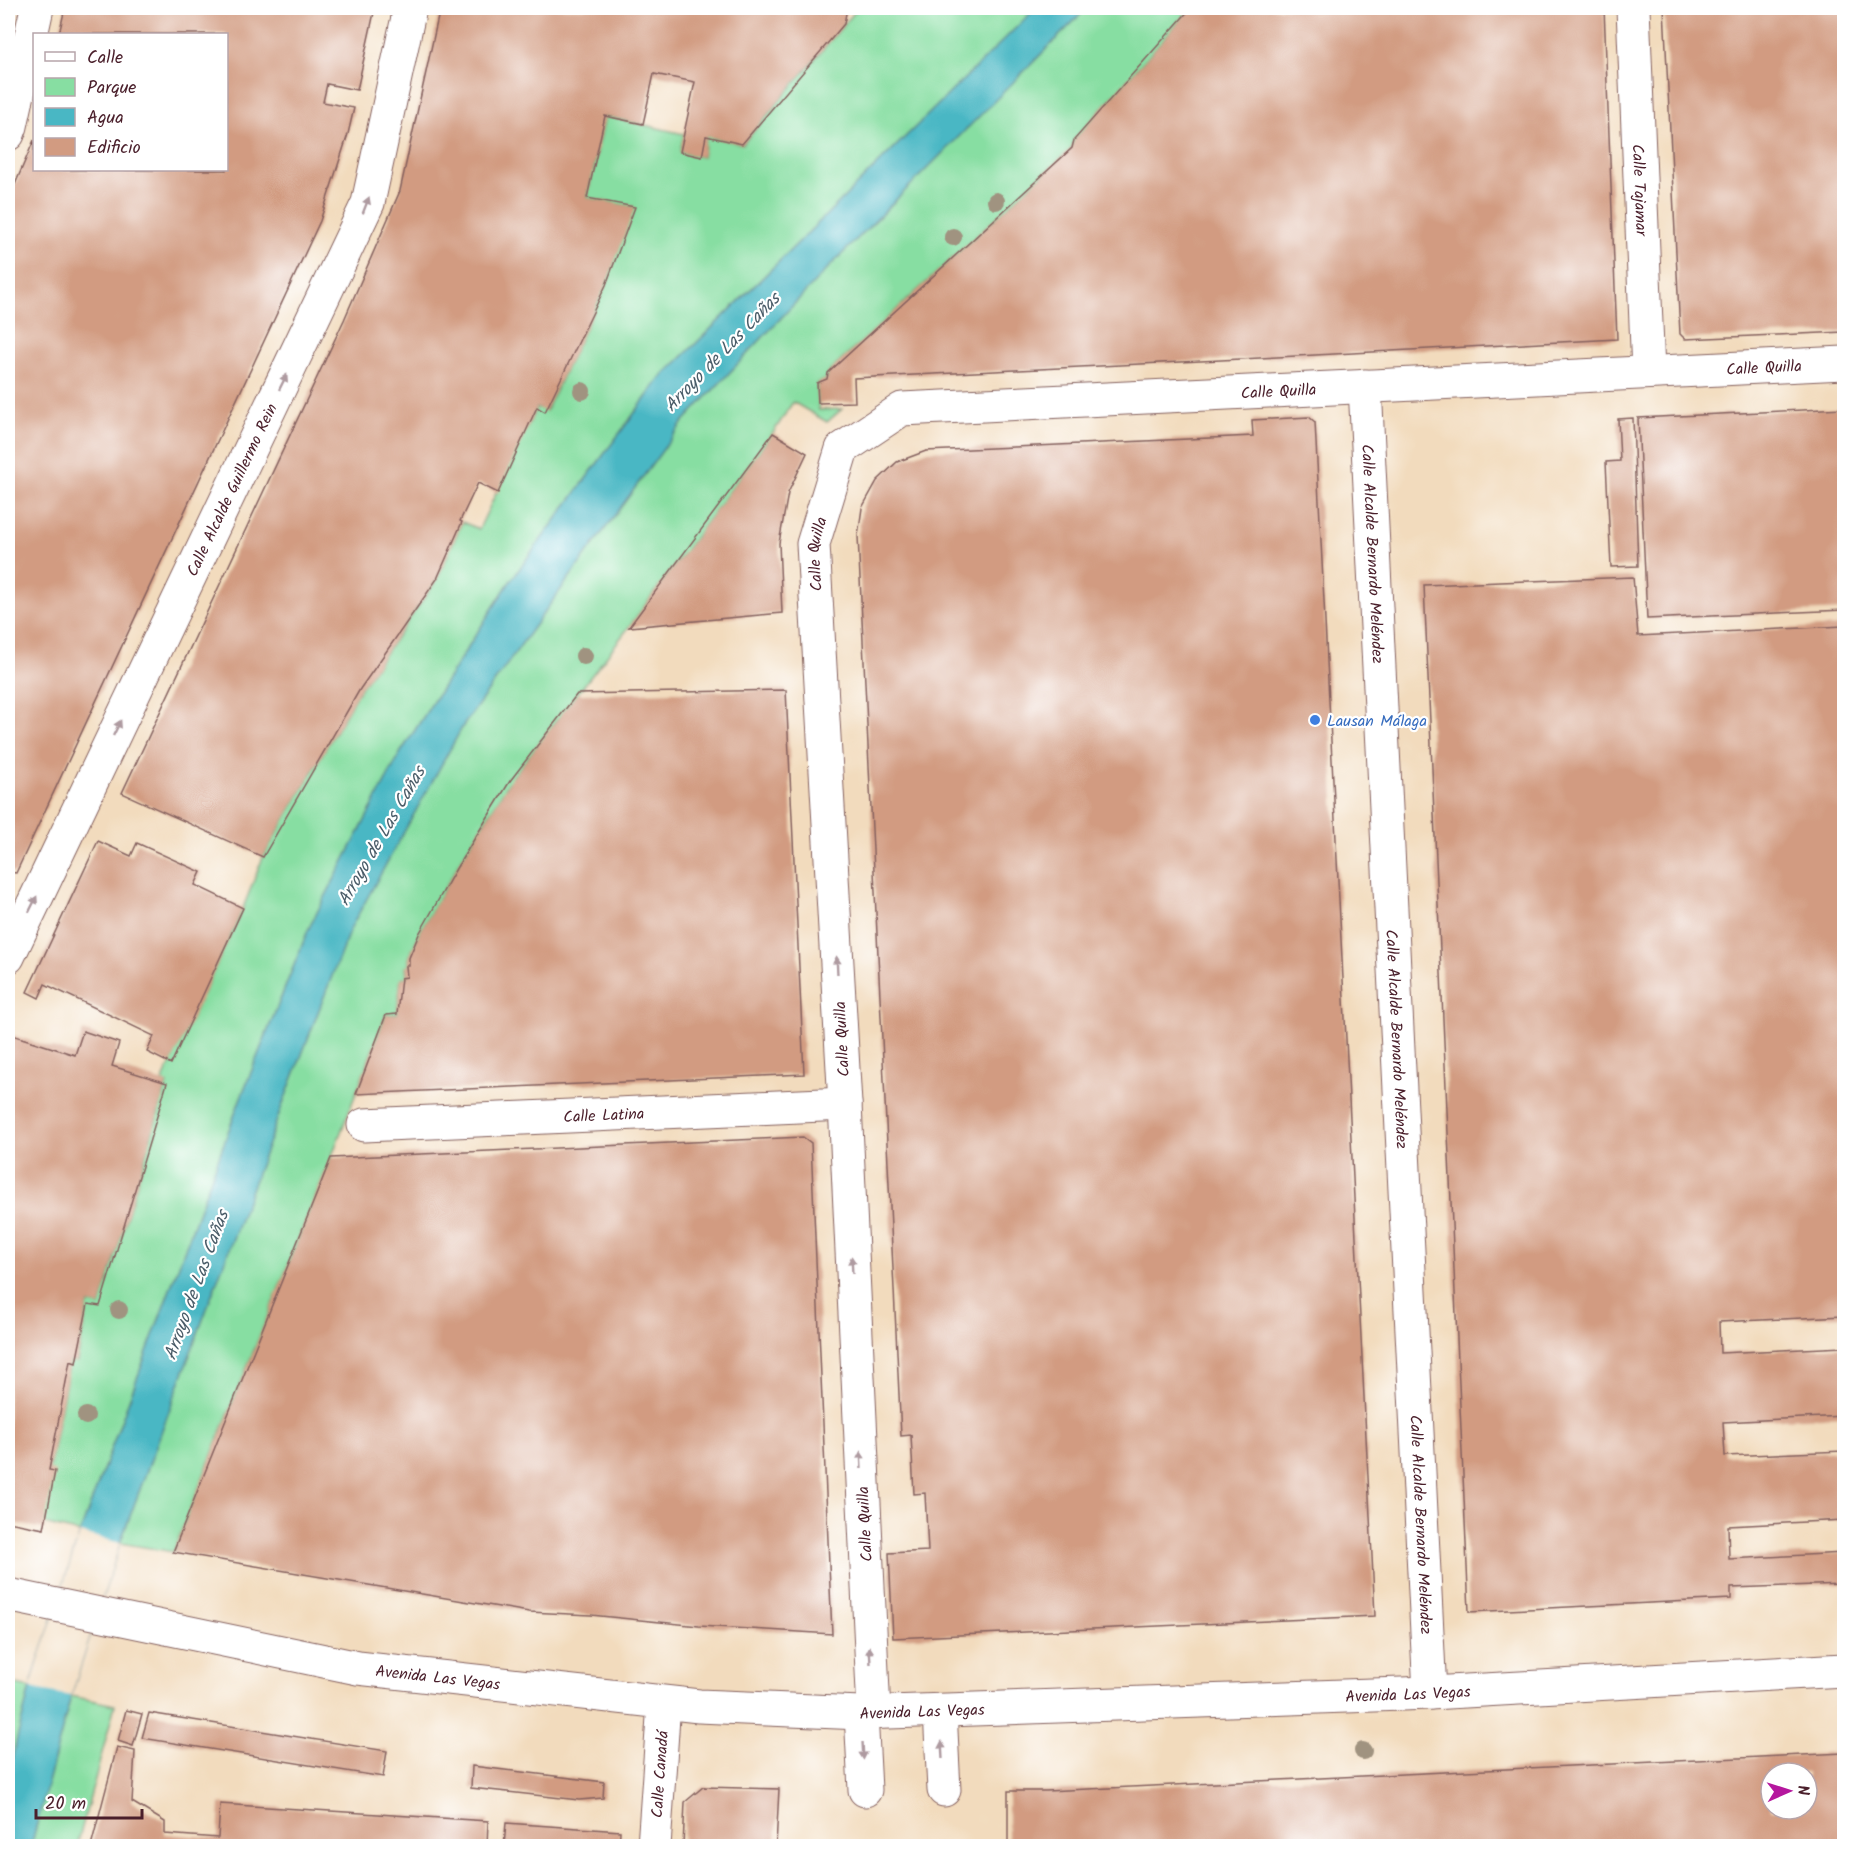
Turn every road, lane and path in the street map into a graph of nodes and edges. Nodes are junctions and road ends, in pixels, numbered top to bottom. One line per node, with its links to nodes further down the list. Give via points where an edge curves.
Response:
1 (37, 8): 4 (street)
2 (410, 8): 8 (street, Calle Alcalde Guillermo Rein, one-way to 2, via 368,203)
3 (1633, 8): 6 (street, Calle Tajamar)
4 (8, 134)
5 (1845, 363): 6 (street, Calle Quilla)
6 (1648, 372): 7 (street, Calle Quilla)
7 (1365, 386): 9 (street, Calle Quilla, one-way to 7, via 813,543 842,449 902,409); 13 (street, Calle Alcalde Bernardo Meléndez)
8 (8, 957)
9 (845, 1104): 10 (street, Calle Latina); 16 (street, Calle Quilla, one-way to 9)
10 (363, 1125)
11 (8, 1595): 14 (street, Avenida Las Vegas, via 357,1668)
12 (1845, 1670): 13 (street, Avenida Las Vegas)
13 (1430, 1692): 15 (street, Avenida Las Vegas)
14 (664, 1702): 16 (street, Avenida Las Vegas); 19 (street, Calle Canadá)
15 (940, 1711): 16 (street, Avenida Las Vegas); 18 (street, one-way to 15)
16 (868, 1713): 17 (street, Calle Quilla, one-way to 17)
17 (865, 1790)
18 (944, 1790)
19 (654, 1846)

